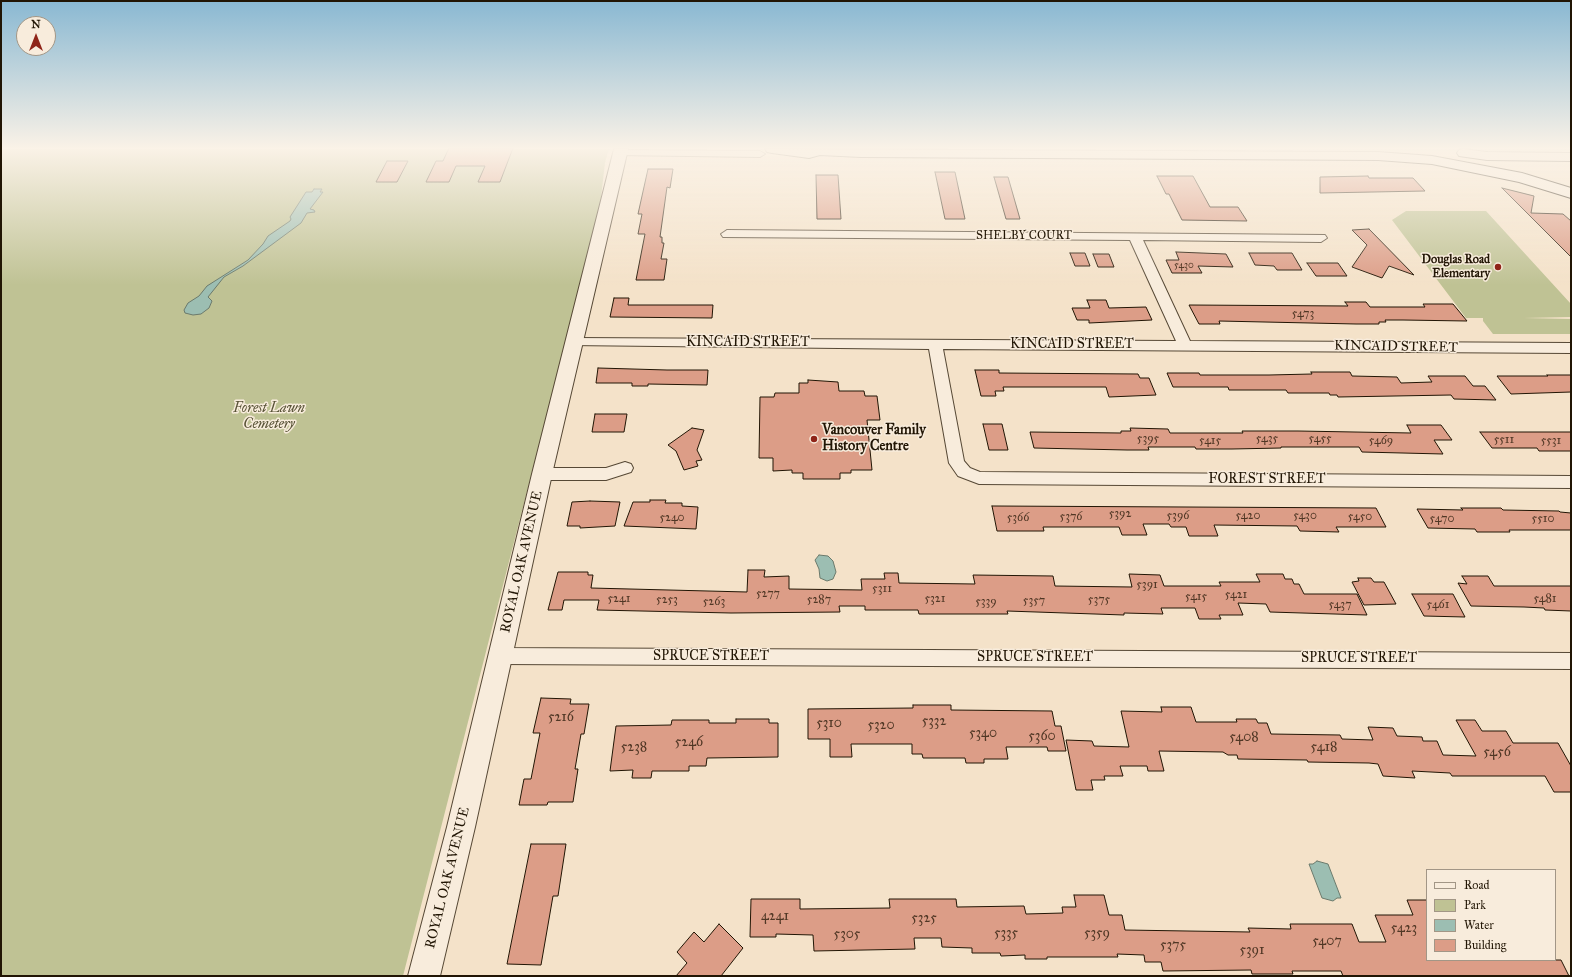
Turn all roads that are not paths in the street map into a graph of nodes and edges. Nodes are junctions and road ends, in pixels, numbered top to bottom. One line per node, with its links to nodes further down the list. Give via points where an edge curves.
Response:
1 (609, 195): 5 (street, ROYAL OAK AVENUE)
2 (727, 234): 3 (street, SHELBY COURT)
3 (1135, 237): 4 (street, SHELBY COURT); 7 (street)
4 (1321, 238)
5 (573, 342): 6 (street, KINCAID STREET); 10 (street, ROYAL OAK AVENUE)
6 (935, 345): 7 (street, KINCAID STREET); 11 (street, FOREST STREET, via 957,463 964,472 980,478)
7 (1185, 346): 8 (street, KINCAID STREET)
8 (1571, 348)
9 (625, 468): 10 (street, via 606,474)
10 (542, 474): 12 (street, ROYAL OAK AVENUE)
11 (1571, 482)
12 (500, 656): 13 (street, SPRUCE STREET); 14 (street, ROYAL OAK AVENUE)
13 (1571, 661)
14 (424, 976)

